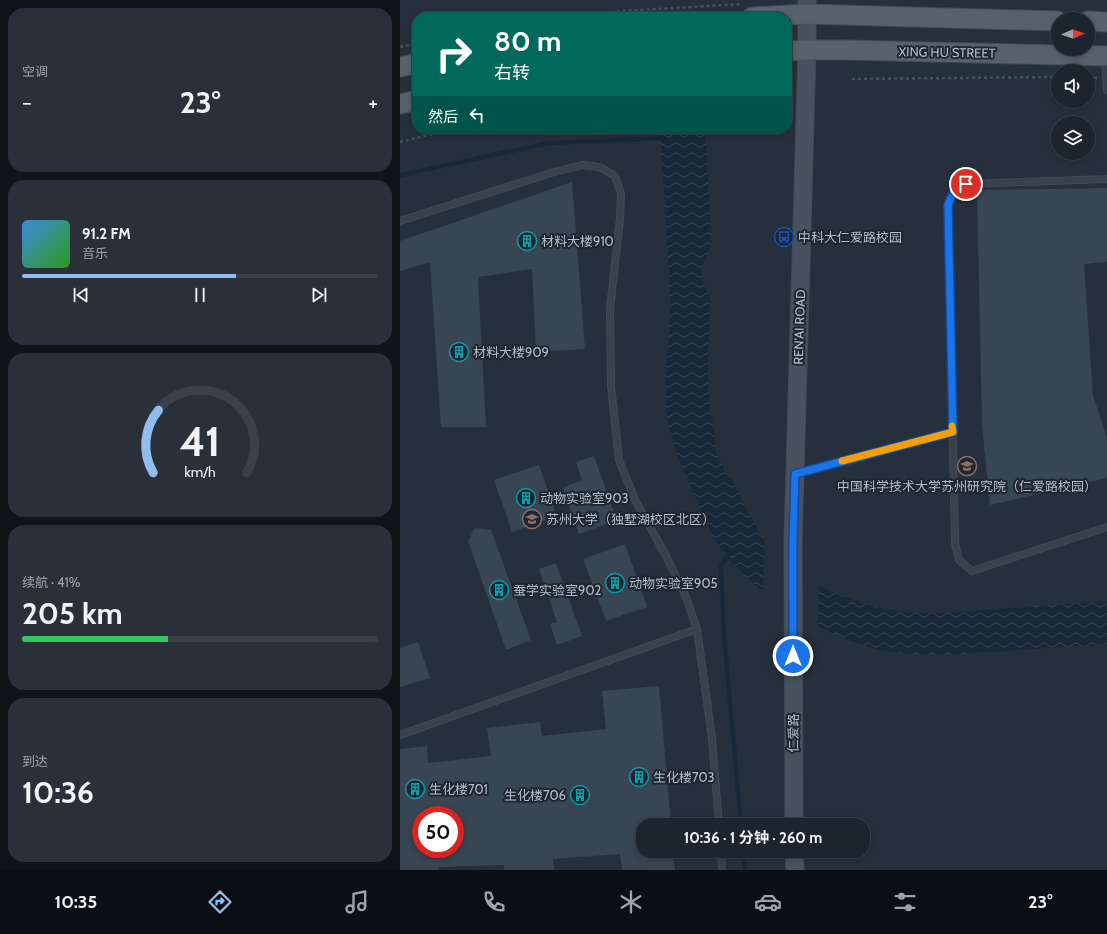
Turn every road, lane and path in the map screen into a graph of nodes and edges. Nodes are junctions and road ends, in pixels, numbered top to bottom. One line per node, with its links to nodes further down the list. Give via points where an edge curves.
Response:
1 (807, 7): 2 (main road); 4 (main road); 9 (main road, REN'AI ROAD)
2 (750, 10): 3 (path)
3 (614, 12)
4 (1051, 21)
5 (1095, 22): 6 (main road)
6 (1107, 22)
7 (412, 45): 8 (path)
8 (400, 47)
9 (807, 50): 10 (main road, XING HU STREET); 11 (main road, XING HU STREET); 24 (main road, REN'AI ROAD)
10 (792, 51)
11 (1106, 56): 16 (lane)
12 (412, 64): 13 (main road)
13 (400, 67)
14 (1051, 77): 15 (path)
15 (852, 79)
16 (1107, 90)
17 (412, 101): 18 (main road)
18 (400, 104)
19 (433, 134): 20 (path)
20 (400, 142)
21 (1107, 179): 23 (lane, via 966,184 954,191 948,205)
22 (400, 221): 26 (lane, via 551,172 582,165 600,167 615,176 621,194 610,309 611,386 619,460 636,502 686,597)
23 (953, 432): 24 (lane); 25 (lane, via 955,543 959,560 972,571)
24 (795, 474): 27 (main road, REN'AI ROAD)
25 (1107, 527)
26 (697, 629): 28 (lane); 29 (lane, via 712,738)
27 (793, 641): 30 (main road, 仁爱路)
28 (400, 734)
29 (718, 818)
30 (794, 818)
31 (721, 858): 33 (lane)
32 (794, 858): 34 (main road)
33 (722, 870)
34 (795, 870)

